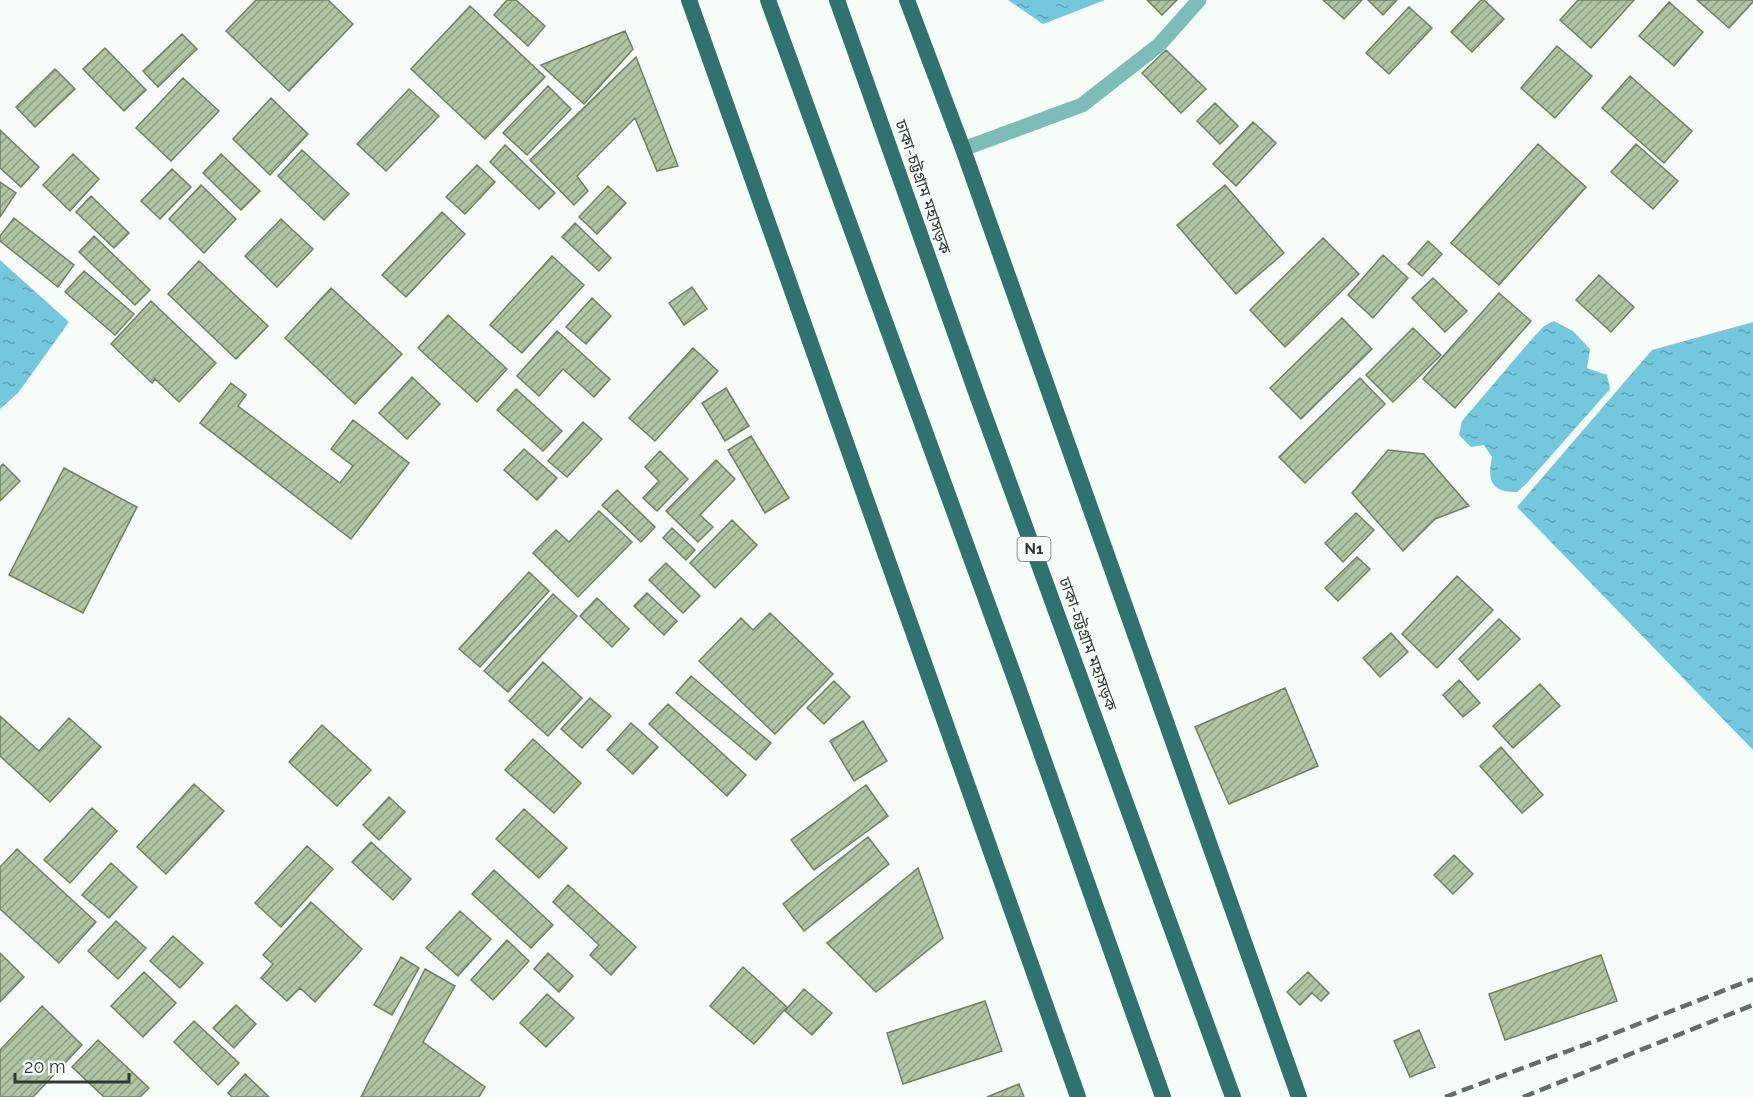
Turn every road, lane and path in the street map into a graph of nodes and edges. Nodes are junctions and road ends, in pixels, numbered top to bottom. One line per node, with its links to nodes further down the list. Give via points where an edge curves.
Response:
1 (689, 0): 7 (highway)
2 (768, 0): 8 (highway)
3 (837, 0): 9 (highway, ঢাকা-চট্টগ্রাম মহাসড়ক / N1)
4 (907, 0): 6 (highway)
5 (1199, 0): 6 (street, via 1158,45 1082,105)
6 (963, 149): 10 (highway)
7 (1078, 1097)
8 (1163, 1097)
9 (1233, 1097)
10 (1299, 1097)

